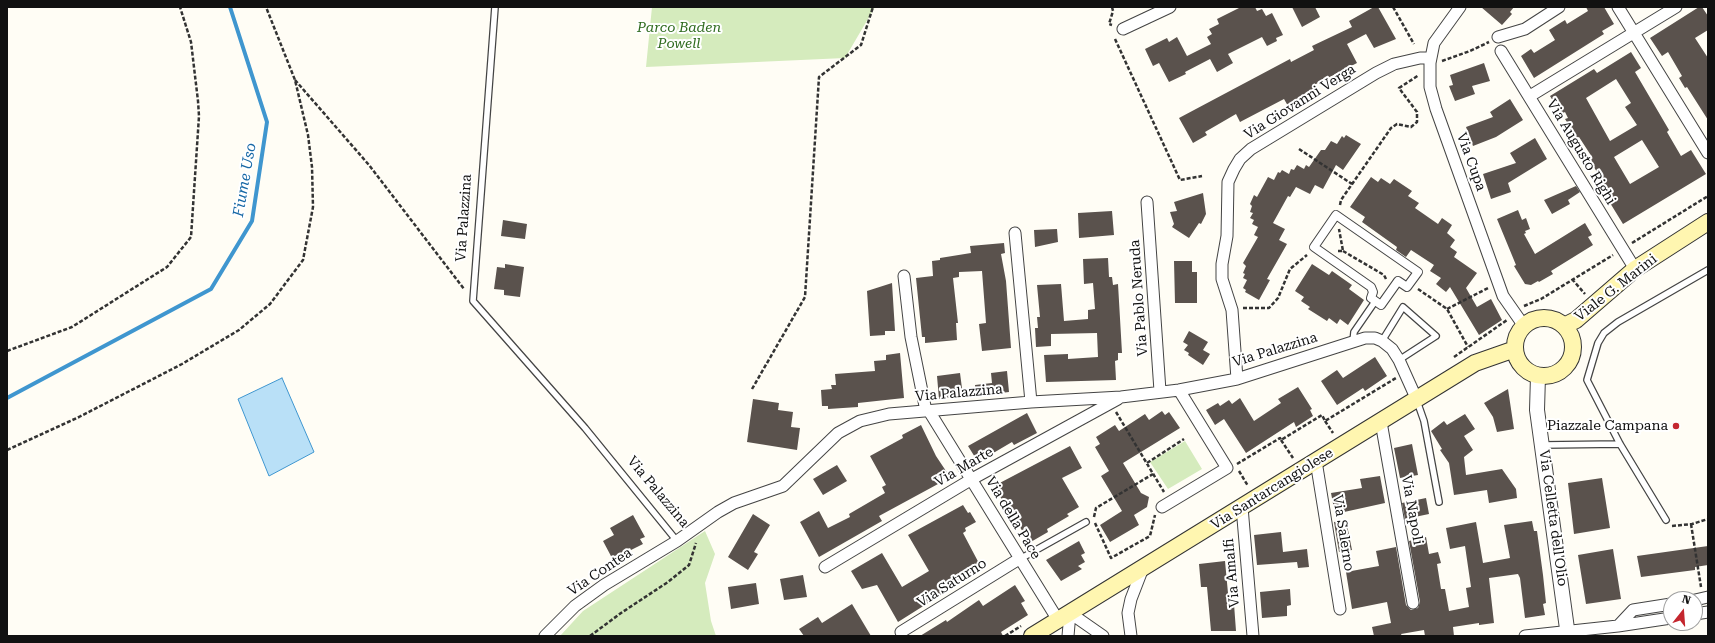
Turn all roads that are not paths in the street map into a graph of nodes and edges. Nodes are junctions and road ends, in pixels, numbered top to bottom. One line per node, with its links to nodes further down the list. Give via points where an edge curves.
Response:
1 (495, 7): 46 (lane, Via Palazzina, via 473,301 585,428)
2 (1170, 7): 7 (street)
3 (1460, 7): 11 (street, Via Cupa, via 1434,43)
4 (1559, 7): 9 (street, via 1525,29)
5 (1618, 7): 8 (street)
6 (1676, 7): 8 (street)
7 (1123, 29)
8 (1634, 33): 12 (street); 13 (street)
9 (1498, 37)
10 (1501, 51): 12 (street, Via Augusto Righi)
11 (1430, 60): 22 (street, Via Cupa, via 1430,87 1436,109 1503,296); 29 (street, Via Giovanni Verga, via 1420,58 1394,64 1376,73 1251,149 1240,159 1228,182 1227,236 1222,264 1222,279 1232,310)
12 (1530, 96): 17 (street, Via Augusto Righi)
13 (1708, 153)
14 (1147, 202): 31 (street, Via Pablo Neruda)
15 (1708, 222): 17 (main road, Viale G. Marini)
16 (1015, 233): 34 (street)
17 (1635, 269): 23 (main road, Viale G. Marini, via 1576,320)
18 (1708, 270): 37 (lane, via 1618,322 1604,333 1598,343 1587,380)
19 (904, 276): 35 (street, via 911,337)
20 (1392, 289): 20 (street, via 1381,305 1371,298 1372,287 1314,247 1336,215 1418,272 1407,287 1398,281)
21 (1374, 303): 25 (lane, via 1354,332)
22 (1524, 326): 23 (main road, via 1540,319 1557,321); 26 (main road, via 1517,337)
23 (1564, 326): 28 (main road, via 1573,343 1570,361 1557,374 1548,377)
24 (1382, 341): 25 (street, Via Palazzina, via 1365,338); 27 (street, via 1392,349); 27 (lane, via 1403,307 1436,336)
25 (1353, 342): 29 (street, Via Palazzina)
26 (1515, 349): 28 (main road, via 1522,367); 33 (main road, Via Santarcangiolese, via 1476,363)
27 (1399, 360): 33 (street)
28 (1538, 376): 38 (street, Via Celletta dell'Olio, via 1537,410)
29 (1237, 379): 30 (street, Via Palazzina)
30 (1179, 390): 31 (street, Via Palazzina); 42 (street, via 1231,466)
31 (1160, 392): 32 (street, Via Palazzina)
32 (1121, 397): 34 (street, Via Palazzina); 40 (street, Via Marte)
33 (1417, 400): 36 (main road, Via Santarcangiolese); 41 (lane, via 1424,420)
34 (1031, 402): 35 (street, Via Palazzina)
35 (928, 411): 40 (street, Via della Pace); 46 (street, Via Palazzina, via 889,414 860,421 838,433 783,486 734,503)
36 (1381, 422): 39 (main road, Via Santarcangiolese); 50 (street, Via Napoli)
37 (1620, 444): 38 (lane); 44 (lane)
38 (1543, 445): 57 (street, Via Celletta dell'Olio)
39 (1316, 461): 43 (main road, Via Santarcangiolese); 52 (street, Via Salerno)
40 (972, 479): 47 (street, Via della Pace); 48 (street, Via Marte)
41 (1439, 502)
42 (1159, 507)
43 (1242, 507): 49 (main road, Via Santarcangiolese); 63 (street, Via Amalfi)
44 (1666, 520)
45 (1086, 522): 47 (lane)
46 (677, 541): 58 (street, Via Contea, via 575,606)
47 (1019, 559): 53 (street, Via della Pace); 56 (street, Via Saturno)
48 (825, 567)
49 (1143, 568): 53 (main road, Via Santarcangiolese); 62 (street, via 1128,613)
50 (1413, 603)
51 (1663, 605): 55 (street, via 1633,610)
52 (1340, 609)
53 (1064, 616): 59 (main road, Via Santarcangiolese); 60 (street); 61 (street)
54 (1663, 619): 55 (street)
55 (1618, 626): 57 (street)
56 (900, 632)
57 (1568, 633): 64 (street)
58 (545, 636)
59 (1032, 636)
60 (1068, 636)
61 (1103, 636)
62 (1131, 636)
63 (1253, 636)
64 (1525, 636)

